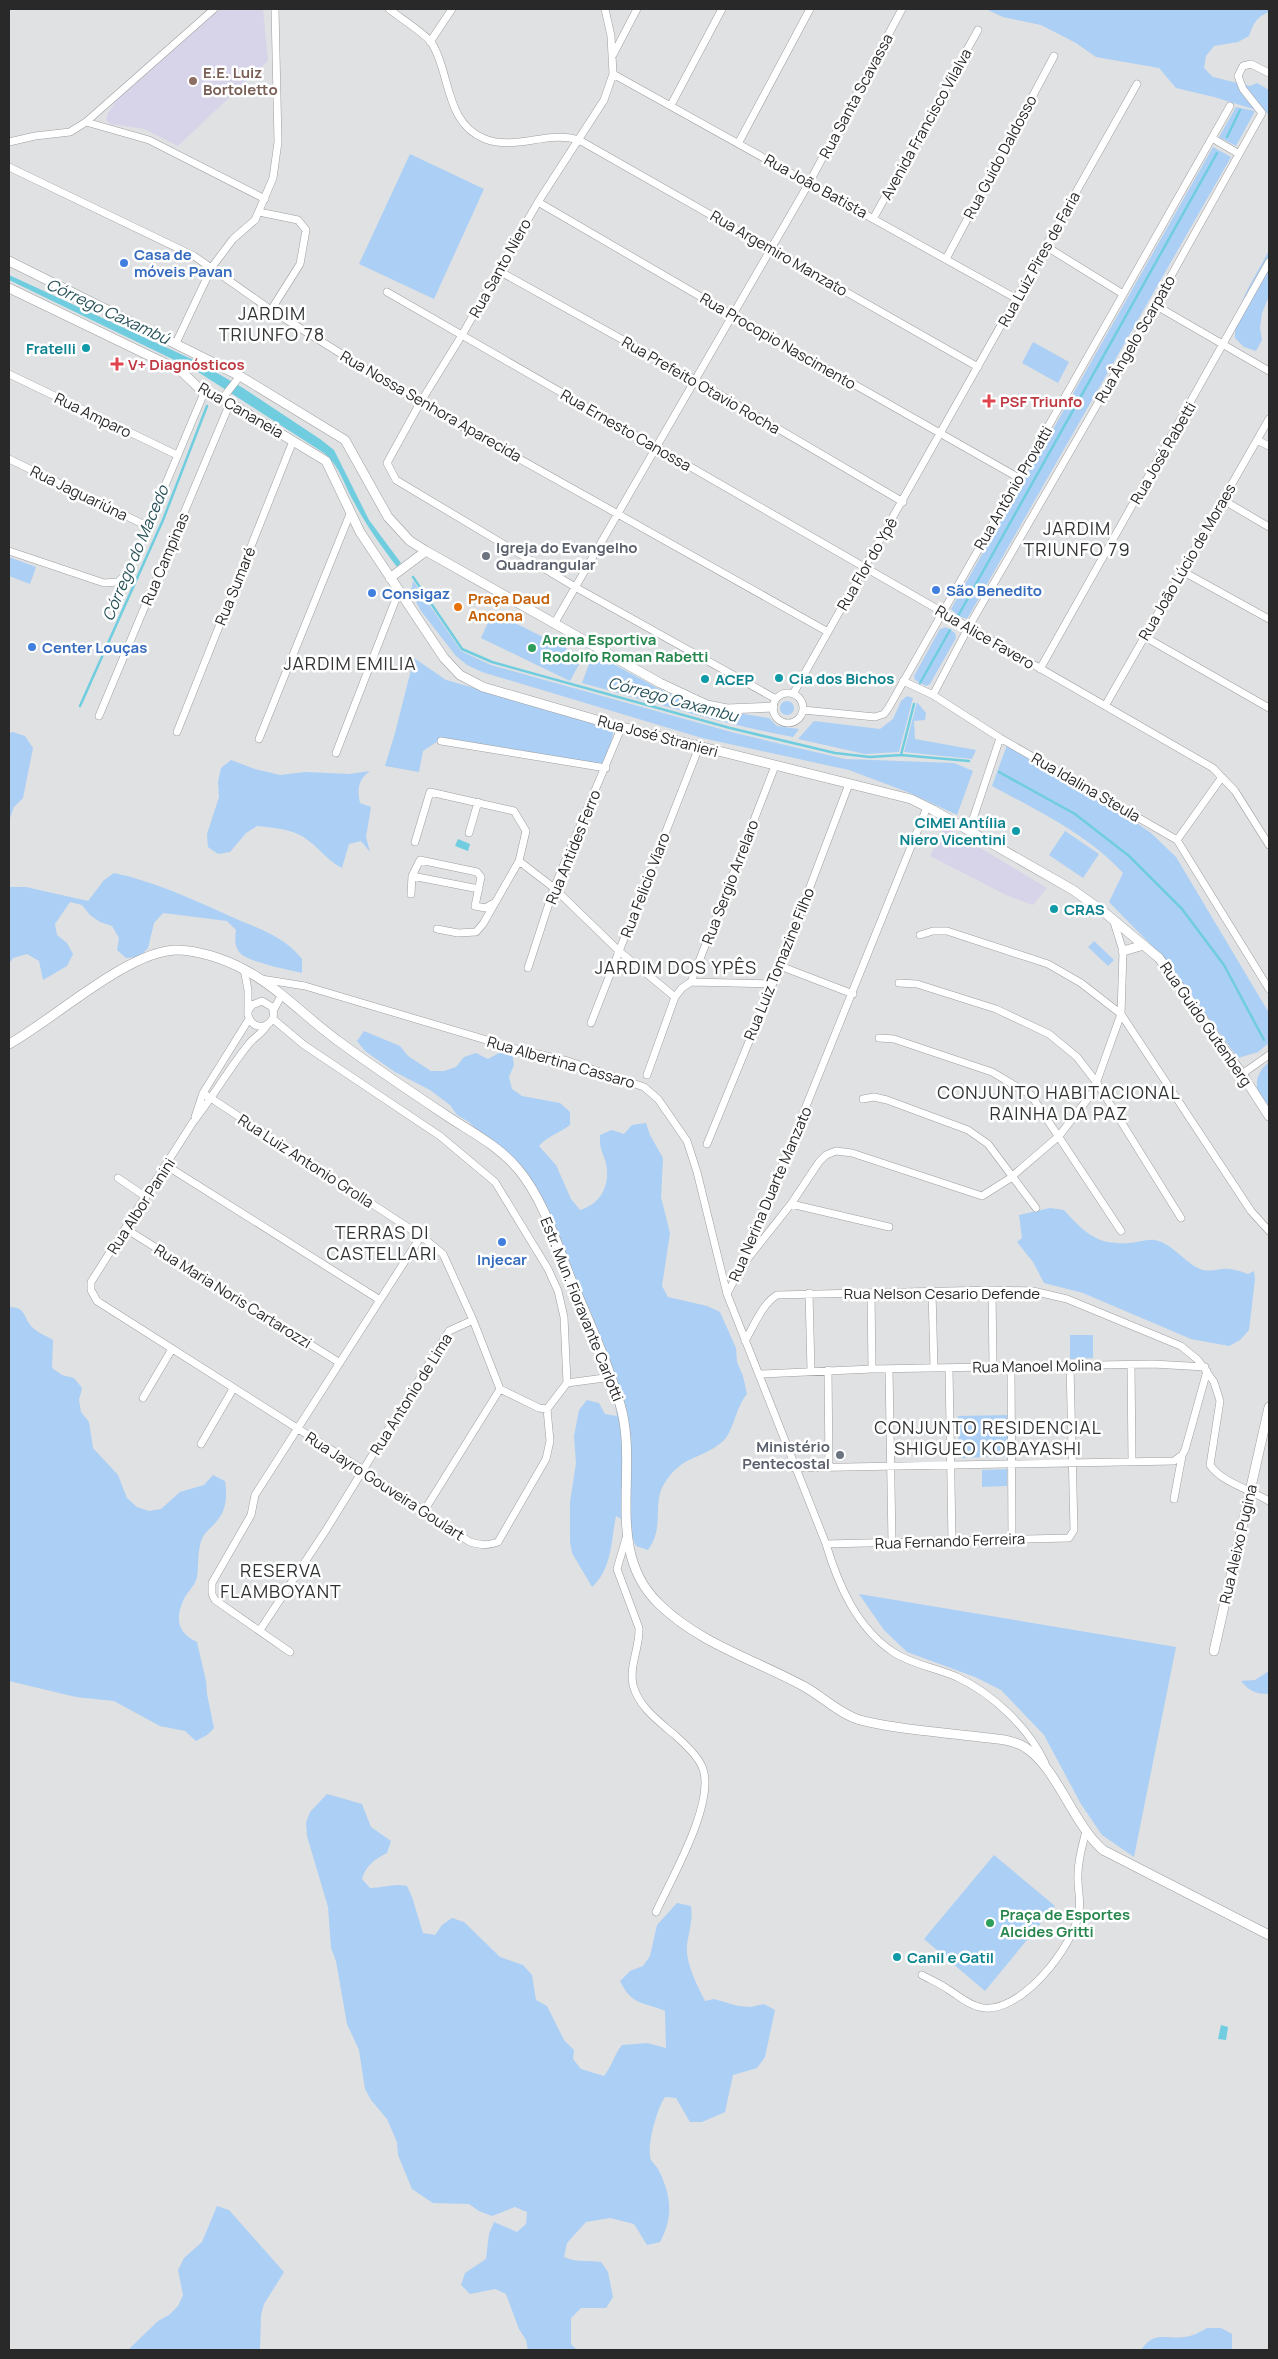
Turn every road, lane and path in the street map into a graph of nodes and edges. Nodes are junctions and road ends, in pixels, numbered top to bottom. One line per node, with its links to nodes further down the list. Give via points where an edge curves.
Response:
1 (214, 9): 19 (street)
2 (275, 9): 27 (street, via 278,142)
3 (389, 9): 11 (street)
4 (452, 9): 11 (street)
5 (605, 9): 12 (street, Rua Santo Niero)
6 (637, 9): 12 (street)
7 (722, 9): 17 (street)
8 (810, 9): 23 (street)
9 (902, 9): 26 (street, Rua Santa Scavassa)
10 (978, 30): 30 (street, Avenida Francisco Vilalva)
11 (430, 42): 21 (street, via 454,107 469,130 500,143 568,136)
12 (613, 55): 15 (street, Rua Santo Niero)
13 (1054, 56): 33 (street, Rua Guido Daldosso)
14 (1269, 73): 24 (street, Rua Ângelo Scarpato, via 1251,64 1243,66 1238,76 1243,89 1262,113)
15 (613, 74): 17 (street, Rua João Batista); 21 (street, Rua Santo Niero, via 604,100)
16 (1138, 84): 31 (street, Rua Luiz Pires de Faria)
17 (671, 105): 23 (street, Rua João Batista)
18 (1230, 106): 20 (street, Rua Antônio Provatti)
19 (86, 122): 22 (street, via 70,132); 27 (street, via 149,140)
20 (1212, 138): 24 (street); 40 (street, Rua Antônio Provatti)
21 (579, 140): 28 (street, Rua Santo Niero); 32 (street, Rua Argemiro Manzato)
22 (9, 142)
23 (738, 142): 26 (street, Rua João Batista)
24 (1239, 154): 42 (street, Rua Ângelo Scarpato)
25 (9, 167): 36 (street, Rua Nossa Senhora Aparecida)
26 (809, 183): 30 (street, Rua João Batista); 32 (street, Rua Santa Scavassa)
27 (265, 199): 29 (street)
28 (538, 202): 37 (street, Rua Santo Niero); 44 (street, Rua Procopio Nascimento)
29 (259, 212): 36 (street); 43 (street, via 298,220 306,230 300,264)
30 (874, 219): 33 (street, Rua João Batista)
31 (1047, 247): 40 (street); 41 (street, Rua Luiz Pires de Faria)
32 (770, 248): 44 (street, Rua Santa Scavassa); 48 (street, Rua Argemiro Manzato)
33 (946, 259): 41 (street, Rua João Batista)
34 (9, 260): 46 (street)
35 (1269, 262): 47 (street, Rua José Rabetti)
36 (212, 267): 43 (street, Rua Nossa Senhora Aparecida); 46 (street)
37 (499, 271): 45 (street, Rua Santo Niero); 52 (street, Rua Prefeito Otavio Rocha)
38 (9, 288): 53 (street, Rua Cananeia, via 181,371)
39 (387, 292): 45 (street, Rua Ernesto Canossa)
40 (1124, 294): 64 (street, Rua Antônio Provatti)
41 (1017, 299): 48 (street, Rua Luiz Pires de Faria)
42 (1155, 305): 47 (street); 81 (street, Rua Ângelo Scarpato)
43 (271, 310): 55 (street, Rua Nossa Senhora Aparecida)
44 (732, 315): 52 (street, Rua Santa Scavassa); 57 (street, Rua Procopio Nascimento)
45 (462, 335): 55 (street, Rua Santo Niero); 61 (street, Rua Ernesto Canossa)
46 (176, 343): 51 (street)
47 (1224, 345): 49 (street); 84 (street, Rua José Rabetti)
48 (978, 367): 57 (street, Rua Luiz Pires de Faria)
49 (1269, 371)
50 (9, 374): 62 (street, Rua Amparo)
51 (240, 376): 54 (street, Rua Campinas); 72 (street, via 345,440 388,517 410,541)
52 (695, 380): 61 (street, Rua Santa Scavassa); 66 (street, Rua Prefeito Otavio Rocha)
53 (204, 393): 54 (street, Rua Cananeia); 62 (street)
54 (226, 401): 58 (street, Rua Cananeia); 92 (street, Rua Campinas)
55 (420, 403): 68 (street, Rua Nossa Senhora Aparecida); 76 (street, Rua Santo Niero, via 387,463 396,480)
56 (1269, 419): 59 (street, Rua João Lúcio de Moraes)
57 (940, 434): 64 (street, Rua Procopio Nascimento); 66 (street, Rua Flor do Ypê)
58 (293, 440): 67 (street, Rua Cananeia, via 326,462); 94 (street, Rua Sumaré)
59 (1257, 440): 60 (street); 65 (street, Rua João Lúcio de Moraes)
60 (1269, 446)
61 (656, 447): 68 (street, Rua Santa Scavassa); 73 (street, Rua Ernesto Canossa)
62 (178, 455): 69 (street)
63 (9, 459): 69 (street, Rua Jaguariúna)
64 (1019, 478): 78 (street, Rua Antônio Provatti)
65 (1223, 500): 70 (street); 74 (street, Rua João Lúcio de Moraes)
66 (903, 502): 73 (street, Rua Flor do Ypê)
67 (350, 514): 75 (street, Rua Cananeia); 96 (street)
68 (618, 514): 76 (street, Rua Santa Scavassa); 82 (street, Rua Nossa Senhora Aparecida)
69 (149, 527): 71 (street, via 129,571 118,582 104,583)
70 (1269, 527)
71 (9, 551)
72 (426, 551): 75 (street); 80 (street)
73 (865, 568): 78 (street, Rua Alice Favero); 82 (street, Rua Flor do Ypê)
74 (1182, 571): 79 (street); 83 (street, Rua João Lúcio de Moraes)
75 (390, 578): 77 (street, Rua José Stranieri)
76 (575, 587): 80 (street, Rua Santa Scavassa); 88 (street)
77 (399, 591): 93 (street, Rua José Stranieri, via 444,658 460,675 483,687); 99 (street)
78 (942, 612): 81 (street, Rua Alice Favero); 85 (street, Rua Antônio Provatti)
79 (1269, 619)
80 (554, 624): 88 (street, via 660,683 707,705 727,709)
81 (968, 628): 84 (street, Rua Alice Favero); 87 (street, Rua Ângelo Scarpato)
82 (828, 632): 86 (street, Rua Flor do Ypê)
83 (1145, 637): 89 (street, Rua João Lúcio de Moraes); 90 (street)
84 (1040, 668): 89 (street, Rua Alice Favero)
85 (904, 681): 87 (street, Rua Idalina Steula); 91 (street, Rua Antônio Provatti, via 884,714 875,717)
86 (793, 694): 88 (street, via 784,694); 91 (street, via 799,698)
87 (933, 695): 95 (street, Rua Idalina Steula)
88 (774, 703): 91 (street, via 778,720 786,724 795,722)
89 (1105, 706): 102 (street, Rua Alice Favero, via 1209,766)
90 (1269, 708)
91 (803, 710)
92 (99, 716)
93 (622, 726): 98 (street, Rua José Stranieri); 101 (street, Rua Antides Ferro)
94 (176, 732)
95 (1000, 738): 106 (street); 108 (street, Rua Idalina Steula)
96 (259, 739)
97 (441, 741): 101 (street)
98 (698, 747): 100 (street, Rua José Stranieri); 121 (street, Rua Felicio Viaro)
99 (336, 753)
100 (775, 766): 103 (street, Rua José Stranieri); 127 (street, Rua Sergio Arrelaro)
101 (606, 768): 113 (street, Rua Antides Ferro)
102 (1222, 777): 108 (street); 110 (street, Rua Alice Favero, via 1235,791)
103 (849, 784): 105 (street, Rua José Stranieri, via 911,799); 123 (street, Rua Luiz Tomazine Filho)
104 (478, 802): 107 (street); 109 (street, via 430,792); 111 (street, via 514,811 519,817 526,831)
105 (927, 807): 106 (street, Rua José Stranieri); 131 (street, Rua Nerina Duarte Manzato)
106 (969, 832): 117 (street, Rua José Stranieri, via 1072,890)
107 (469, 833)
108 (1177, 840): 130 (street, Rua Idalina Steula)
109 (415, 842)
110 (1269, 845)
111 (519, 861): 113 (street); 116 (street)
112 (412, 876): 114 (street); 114 (street, via 420,860 427,861 476,872 481,877); 115 (street)
113 (554, 888): 121 (street); 124 (street, Rua Antides Ferro)
114 (479, 889): 116 (street, via 475,906 485,908)
115 (411, 894)
116 (495, 903): 118 (street, via 476,932)
117 (1113, 919): 120 (street, Rua Guido Gutenberg); 122 (street)
118 (438, 929)
119 (920, 935): 136 (street, via 947,931 1048,964 1081,983)
120 (1144, 945): 122 (street); 144 (street, Rua Guido Gutenberg, via 1159,958)
121 (619, 951): 133 (street); 139 (street, Rua Felicio Viaro)
122 (1123, 951): 136 (street)
123 (780, 966): 129 (street, Rua Luiz Tomazine Filho); 131 (street)
124 (528, 968)
125 (244, 969): 126 (street, Estr. Mun. Fioravante Carlotti); 134 (street); 142 (street, Estr. Mun. Fioravante Carlotti, via 203,953 175,950 154,954 128,965)
126 (258, 978): 132 (street, Estr. Mun. Fioravante Carlotti); 172 (street, Rua Albertina Cassaro, via 305,986 520,1050 568,1061 644,1087 658,1099 686,1141 697,1172)
127 (691, 982): 129 (street); 133 (street, Rua Sergio Arrelaro)
128 (899, 983): 146 (street, via 917,984 996,1009 1049,1034 1077,1057)
129 (772, 984): 153 (street, Rua Luiz Tomazine Filho)
130 (1269, 989)
131 (853, 994): 166 (street, Rua Nerina Duarte Manzato)
132 (281, 996): 135 (street); 190 (street, Estr. Mun. Fioravante Carlotti, via 339,1042 494,1147 518,1169 542,1207)
133 (675, 997): 145 (street, Rua Sergio Arrelaro)
134 (248, 1011): 135 (street, via 252,1005 262,1001); 138 (street)
135 (273, 1011): 137 (street)
136 (1121, 1014): 146 (street); 164 (street, via 1251,1211)
137 (272, 1019): 140 (street); 191 (street, via 304,1045 440,1136 495,1182 558,1291 564,1317)
138 (249, 1020): 140 (street, via 255,1026); 147 (street)
139 (592, 1023)
140 (267, 1026): 148 (street, via 249,1043)
141 (879, 1038): 152 (street, via 992,1072 1031,1095)
142 (9, 1044)
143 (1269, 1055): 144 (street)
144 (1242, 1074): 150 (street, Rua Guido Gutenberg)
145 (647, 1075)
146 (1097, 1083): 152 (street); 160 (street)
147 (203, 1093): 148 (street, Rua Luiz Antonio Grolla); 151 (street)
148 (212, 1099): 151 (street); 165 (street, Rua Luiz Antonio Grolla)
149 (863, 1099): 155 (street, via 886,1100 968,1130 988,1144)
150 (1269, 1116)
151 (193, 1122): 154 (street, Rua Albor Panini)
152 (1059, 1136): 155 (street); 163 (street)
153 (707, 1144)
154 (167, 1166): 157 (street, Rua Albor Panini); 173 (street)
155 (1013, 1176): 158 (street, via 982,1196 852,1153 836,1151 819,1162); 159 (street)
156 (118, 1178): 157 (street)
157 (146, 1197): 162 (street, Rua Albor Panini)
158 (791, 1204): 161 (street); 166 (street)
159 (1036, 1208)
160 (1181, 1218)
161 (889, 1227)
162 (126, 1228): 167 (street, Rua Albor Panini, via 91,1282); 177 (street, Rua Maria Noris Cartarozzi)
163 (1121, 1231)
164 (1269, 1231)
165 (421, 1236): 173 (street); 174 (street, Rua Luiz Antonio Grolla, via 443,1254)
166 (740, 1267): 172 (street, Rua Nerina Duarte Manzato)
167 (91, 1290): 176 (street, Rua Jayro Gouveira Goulart, via 96,1301)
168 (992, 1290): 169 (street, Rua Nelson Cesario Defende); 181 (street); 186 (street, Rua Nelson Cesario Defende, via 1033,1291 1067,1300 1181,1346)
169 (932, 1291): 171 (street, Rua Nelson Cesario Defende); 182 (street)
170 (809, 1293): 171 (street, Rua Nelson Cesario Defende); 175 (street, Rua Nelson Cesario Defende, via 777,1295 771,1299); 188 (street)
171 (871, 1293): 184 (street)
172 (727, 1294): 175 (street, Rua Nerina Duarte Manzato)
173 (380, 1300): 177 (street)
174 (472, 1320): 193 (street, Rua Luiz Antonio Grolla); 207 (street, Rua Antonio de Lima, via 449,1331)
175 (745, 1341): 189 (street, Rua Nerina Duarte Manzato)
176 (172, 1350): 192 (street, Rua Jayro Gouveira Goulart); 194 (street)
177 (340, 1363): 197 (street)
178 (1131, 1364): 180 (street, Rua Manoel Molina); 186 (street, Rua Manoel Molina); 201 (street)
179 (1011, 1366): 180 (street, Rua Manoel Molina); 181 (street, Rua Manoel Molina); 202 (street)
180 (1070, 1366): 200 (street)
181 (993, 1367): 183 (street, Rua Manoel Molina)
182 (934, 1368): 183 (street, Rua Manoel Molina); 185 (street, Rua Manoel Molina)
183 (949, 1368): 203 (street)
184 (872, 1369): 185 (street, Rua Manoel Molina); 187 (street, Rua Manoel Molina)
185 (889, 1369): 204 (street)
186 (1206, 1369): 199 (street); 208 (street, via 1220,1402 1210,1465 1225,1480)
187 (828, 1370): 188 (street, Rua Manoel Molina); 205 (street)
188 (811, 1371): 189 (street, Rua Manoel Molina)
189 (760, 1374): 206 (street, Rua Nerina Duarte Manzato)
190 (612, 1377): 191 (street); 212 (street, Estr. Mun. Fioravante Carlotti, via 627,1433)
191 (567, 1384): 196 (street)
192 (233, 1388): 197 (street, Rua Jayro Gouveira Goulart); 198 (street)
193 (500, 1389): 196 (street); 211 (street)
194 (142, 1398)
195 (1269, 1407): 208 (street, Rua Aleixo Pugina)
196 (547, 1409): 211 (street, Rua Jayro Gouveira Goulart, via 550,1441 546,1459 498,1542 481,1546 470,1542)
197 (298, 1429): 207 (street, Rua Jayro Gouveira Goulart); 217 (street, via 255,1495 251,1516 214,1577 212,1590 215,1600)
198 (201, 1444)
199 (1180, 1457): 201 (street, via 1167,1462); 209 (street)
200 (1072, 1461): 201 (street); 202 (street); 213 (street, Rua Fernando Ferreira, via 1072,1535 1065,1539)
201 (1132, 1461)
202 (1012, 1463): 203 (street); 213 (street)
203 (951, 1465): 204 (street); 214 (street)
204 (890, 1466): 205 (street); 215 (street)
205 (829, 1467): 206 (street)
206 (794, 1468): 216 (street, Rua Nerina Duarte Manzato)
207 (363, 1470): 211 (street, Rua Jayro Gouveira Goulart); 217 (street, Rua Antonio de Lima)
208 (1250, 1490): 210 (street); 218 (street, Rua Aleixo Pugina)
209 (1174, 1500)
210 (1269, 1501)
211 (424, 1511)
212 (626, 1538): 220 (street, Estr. Mun. Fioravante Carlotti, via 640,1581 658,1603 724,1649 791,1679 861,1720 1016,1743 1035,1755); 222 (street, via 617,1569 639,1628 633,1662 634,1686 652,1716 698,1760 705,1778 704,1798 695,1825)
213 (1012, 1539): 214 (street, Rua Fernando Ferreira)
214 (952, 1541): 215 (street, Rua Fernando Ferreira)
215 (892, 1543): 216 (street, Rua Fernando Ferreira)
216 (826, 1544): 220 (street, Rua Nerina Duarte Manzato, via 847,1600 880,1642 894,1653 956,1677 985,1695 1028,1733)
217 (260, 1630): 219 (street)
218 (1214, 1651)
219 (290, 1652)
220 (1051, 1777): 221 (street, Estr. Mun. Fioravante Carlotti)
221 (1086, 1832): 223 (street, Estr. Mun. Fioravante Carlotti, via 1103,1850 1119,1860); 224 (street, via 1077,1879 1080,1911 1069,1942 1058,1959 1022,1994 1009,2003 978,2007)
222 (656, 1912)
223 (1269, 1936)
224 (922, 1975)

